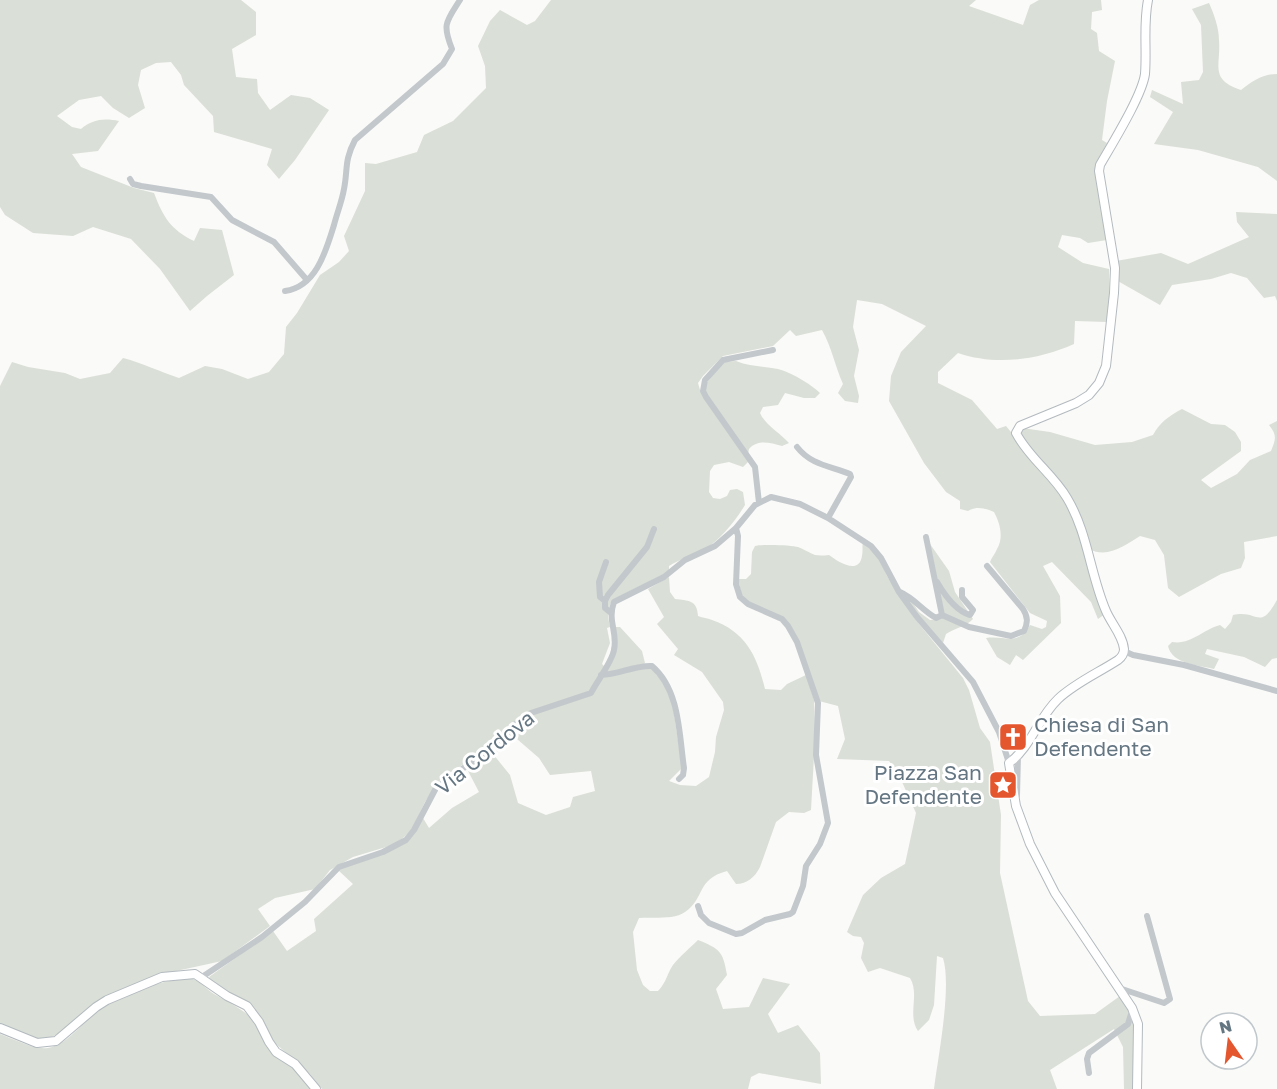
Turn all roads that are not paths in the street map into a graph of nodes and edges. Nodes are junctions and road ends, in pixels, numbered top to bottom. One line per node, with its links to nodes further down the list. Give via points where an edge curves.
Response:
1 (460, 0): 4 (street, via 446,20 445,31 452,50 443,64 355,140 325,254)
2 (1148, 0): 21 (street, via 1141,88 1099,171 1115,268 1106,366 1089,395 1020,426 1016,434 1067,498)
3 (130, 179): 4 (street, via 141,186 211,197 232,220 274,242)
4 (307, 280): 5 (street, via 294,290)
5 (285, 291)
6 (773, 350): 8 (street, via 723,360 703,386 706,397 755,467)
7 (797, 447): 9 (street, via 811,461 850,474)
8 (759, 503): 9 (street, via 771,497 800,504); 10 (street)
9 (828, 518): 17 (street, via 871,546)
10 (736, 528): 19 (street, via 716,546 614,602); 28 (street, via 736,584 740,597 788,626 815,693 816,755 828,823 806,866 803,886 790,914 765,920 736,934 709,923)
11 (654, 529): 18 (street, via 647,547)
12 (926, 537): 15 (street)
13 (606, 562): 18 (street, Via Cordova, via 599,582 600,597)
14 (987, 566): 20 (street, via 1027,615 1024,631 1011,636 969,627)
15 (935, 579): 16 (street, via 952,602 970,615 973,610 962,597); 20 (street)
16 (962, 590)
17 (899, 592): 20 (street, via 930,615); 25 (street, via 973,682 999,732)
18 (605, 601): 19 (street, Via Cordova)
19 (610, 613): 22 (street, Via Cordova, via 614,651)
20 (942, 615)
21 (1124, 651): 23 (street); 24 (street, via 1118,660 1057,700)
22 (601, 675): 26 (street, via 652,666 669,686 684,768); 30 (street, Via Cordova, via 591,693 531,713 435,788 406,840 339,867 305,902 262,937)
23 (1277, 691)
24 (1018, 755): 25 (street); 27 (street)
25 (1009, 763): 27 (street)
26 (679, 779)
27 (1016, 806): 31 (street, via 1055,893)
28 (698, 906)
29 (1147, 916): 31 (street, via 1170,999 1164,1003)
30 (202, 977): 33 (street, via 162,977 118,995 96,1007 56,1041 24,1039); 35 (street, via 247,1006 276,1052 295,1064)
31 (1117, 988): 32 (street)
32 (1132, 1008): 34 (street, via 1128,1024 1089,1053); 36 (street, via 1138,1024)
33 (0, 1028)
34 (1089, 1073)
35 (316, 1089)
36 (1137, 1089)

